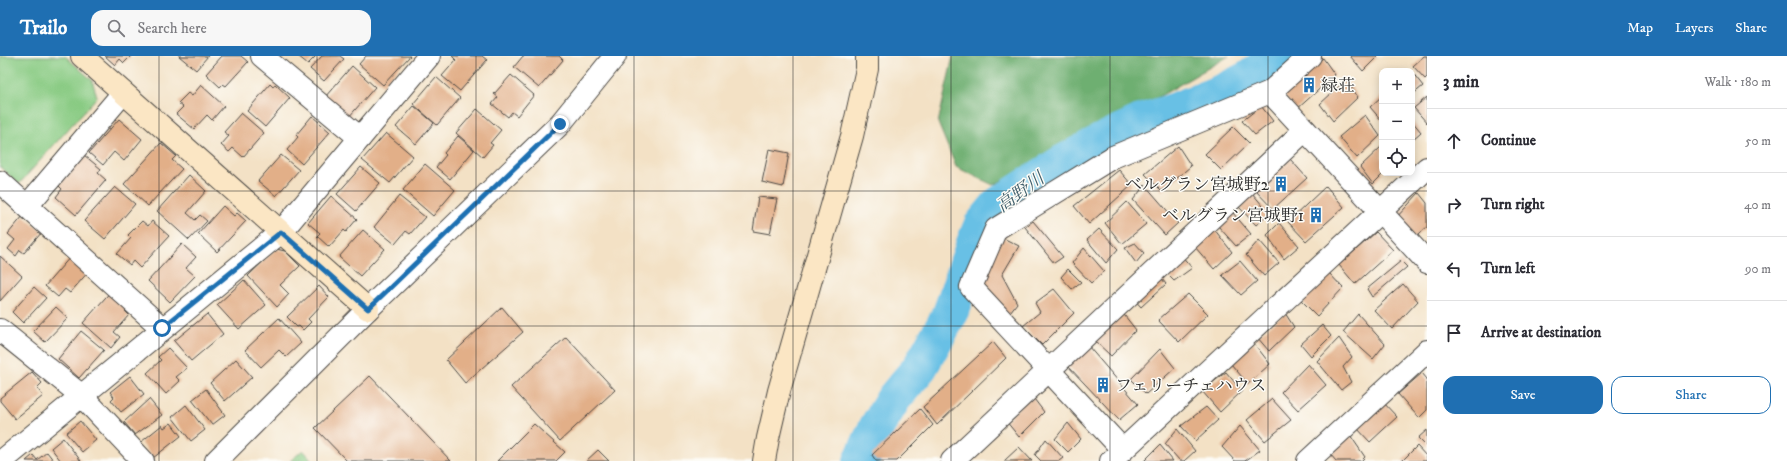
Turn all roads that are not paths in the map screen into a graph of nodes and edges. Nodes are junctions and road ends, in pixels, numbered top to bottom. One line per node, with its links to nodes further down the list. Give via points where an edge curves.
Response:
1 (82, 56): 8 (street)
2 (262, 56): 10 (street)
3 (429, 56): 10 (street)
4 (615, 56): 17 (street, via 560,124)
5 (867, 56): 27 (street, via 867,70 852,136 779,391)
6 (1310, 56): 7 (street)
7 (1270, 92): 9 (street); 21 (street, via 1113,157 996,229 971,287)
8 (124, 93): 13 (street); 15 (street)
9 (1305, 130): 14 (street); 21 (street)
10 (360, 138): 15 (street)
11 (1427, 168): 14 (street)
12 (0, 182): 13 (street)
13 (27, 206): 18 (street)
14 (1381, 211): 16 (street); 23 (street)
15 (281, 232): 17 (street); 18 (street)
16 (1427, 262)
17 (368, 309): 26 (street)
18 (162, 328): 22 (street)
19 (0, 330): 22 (street)
20 (1427, 351): 29 (street)
21 (1049, 370): 23 (street); 28 (street)
22 (82, 396): 24 (street); 25 (street)
23 (1117, 456)
24 (2, 461)
25 (143, 461)
26 (216, 461)
27 (764, 461)
28 (952, 461)
29 (1308, 461)

